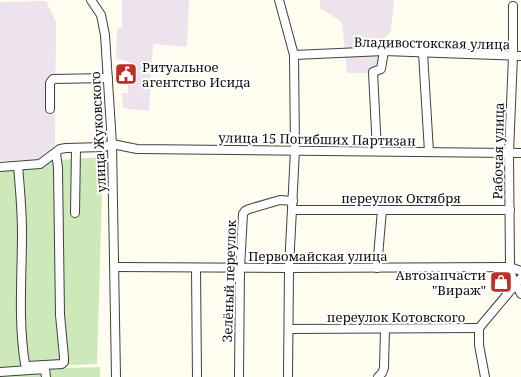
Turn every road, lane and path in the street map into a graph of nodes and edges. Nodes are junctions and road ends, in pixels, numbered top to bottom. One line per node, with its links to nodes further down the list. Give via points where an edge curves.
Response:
1 (91, 0): 8 (street, улица Жуковского, via 101,15)
2 (279, 0): 6 (street)
3 (513, 6): 7 (street, Рабочая улица)
4 (384, 51): 5 (street, Владивостокская улица); 6 (street, Владивостокская улица); 13 (street, via 381,69 373,72)
5 (423, 53): 7 (street, Владивостокская улица); 14 (street)
6 (294, 55): 12 (street)
7 (517, 56): 16 (street, Рабочая улица)
8 (108, 78): 9 (street, via 53,79 50,83); 10 (street, улица Жуковского)
9 (50, 109)
10 (112, 144): 11 (street, via 104,147); 12 (street, улица 15 Погибших Партизан, via 138,149); 25 (street, улица Жуковского)
11 (76, 148): 15 (street, via 60,149); 24 (street)
12 (295, 150): 13 (street, улица 15 Погибших Партизан); 20 (street)
13 (377, 151): 14 (street, улица 15 Погибших Партизан)
14 (429, 152): 16 (street, улица 15 Погибших Партизан)
15 (56, 153): 18 (street, via 40,164); 37 (street, via 60,315 64,362 27,366)
16 (509, 153): 17 (street, улица 15 Погибших Партизан); 23 (street, Рабочая улица)
17 (521, 153)
18 (18, 166): 19 (street); 37 (street, via 22,232 22,342)
19 (0, 167)
20 (292, 201): 21 (street); 28 (street, Зелёный переулок, via 277,201 245,211)
21 (292, 210): 22 (street, переулок Октября); 29 (street)
22 (382, 210): 23 (street, переулок Октября); 30 (street)
23 (510, 210): 26 (street, Рабочая улица)
24 (75, 214)
25 (115, 267): 27 (street, Первомайская улица); 41 (street, улица Жуковского)
26 (510, 267): 30 (street, Первомайская улица); 31 (street, Первомайская улица); 32 (street, Рабочая улица)
27 (196, 268): 28 (street, Первомайская улица); 42 (street)
28 (240, 268): 29 (street, Первомайская улица); 43 (street, Зелёный переулок)
29 (289, 268): 30 (street, Первомайская улица); 35 (street)
30 (377, 268)
31 (521, 271)
32 (518, 281): 33 (street, Рабочая улица); 34 (street)
33 (521, 294)
34 (479, 328): 36 (street, переулок Котовского); 46 (street, переулок Котовского, via 479,345)
35 (289, 329): 36 (street, переулок Котовского); 44 (street)
36 (385, 329): 45 (street, via 384,368)
37 (25, 364): 38 (street)
38 (0, 367)
39 (0, 372): 40 (street, via 45,369)
40 (46, 377)
41 (116, 377)
42 (197, 377)
43 (239, 377)
44 (288, 377)
45 (378, 377)
46 (485, 377)

